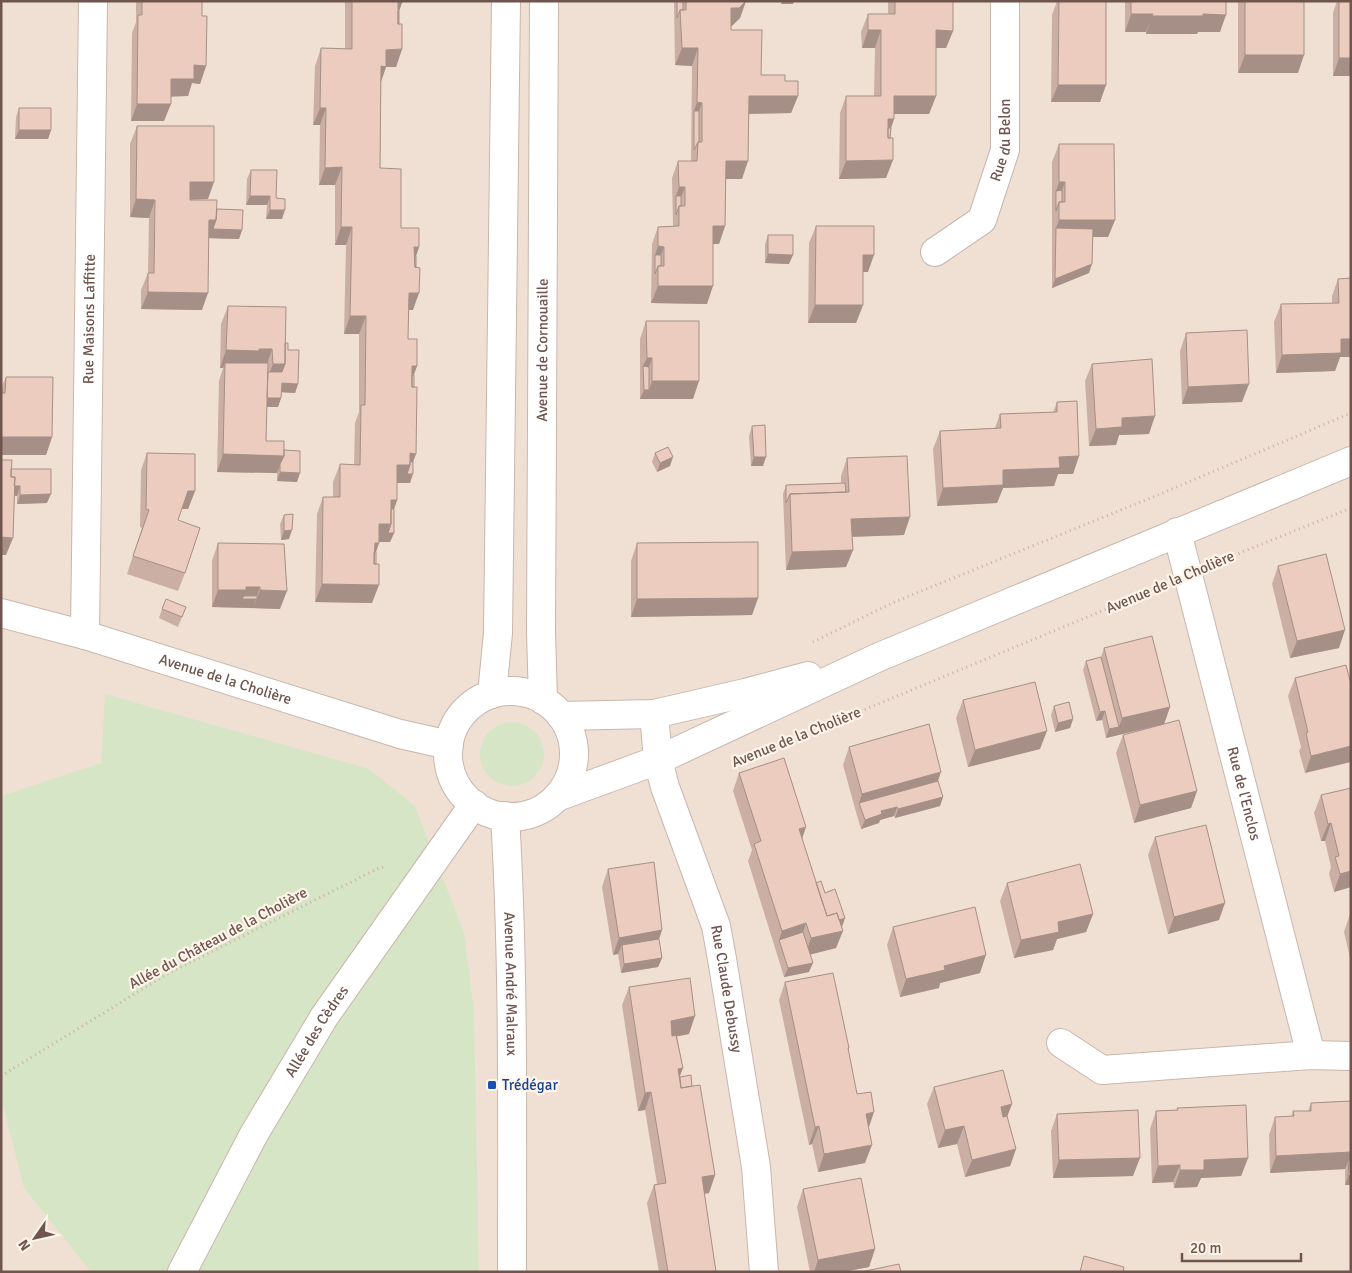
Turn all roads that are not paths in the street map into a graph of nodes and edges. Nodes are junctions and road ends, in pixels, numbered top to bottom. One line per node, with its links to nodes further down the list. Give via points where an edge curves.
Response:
1 (92, 1): 9 (street, Rue Maisons Laffitte)
2 (506, 1): 11 (street, via 498,633)
3 (544, 1): 12 (street, Avenue de Cornouaille, via 541,612)
4 (1005, 1): 5 (street, Rue du Belon, via 1005,150 982,220)
5 (935, 252)
6 (1351, 461): 7 (street)
7 (1177, 532): 10 (street); 20 (street, Rue de l'Enclos)
8 (1, 613): 9 (street, Avenue de la Cholière)
9 (85, 635): 14 (street, Avenue de la Cholière, via 400,734)
10 (879, 657): 13 (street); 15 (street)
11 (492, 694): 12 (street, via 515,691 530,694); 14 (street, via 471,705 461,717)
12 (552, 708): 13 (street); 16 (street, via 566,722 574,753 570,777)
13 (654, 714): 15 (street, Rue Claude Debussy)
14 (449, 745): 17 (street, via 453,778)
15 (658, 760): 16 (street); 24 (street, Rue Claude Debussy, via 668,798 716,926 756,1168)
16 (557, 797): 18 (street, via 533,813)
17 (474, 804): 18 (street); 22 (street, Allée des Cèdres, via 324,1018 254,1134)
18 (505, 816): 23 (street, Avenue André Malraux, via 512,1063)
19 (1061, 1043): 20 (street, via 1102,1070)
20 (1311, 1055): 21 (street)
21 (1351, 1056)
22 (182, 1272)
23 (512, 1272)
24 (764, 1272)

